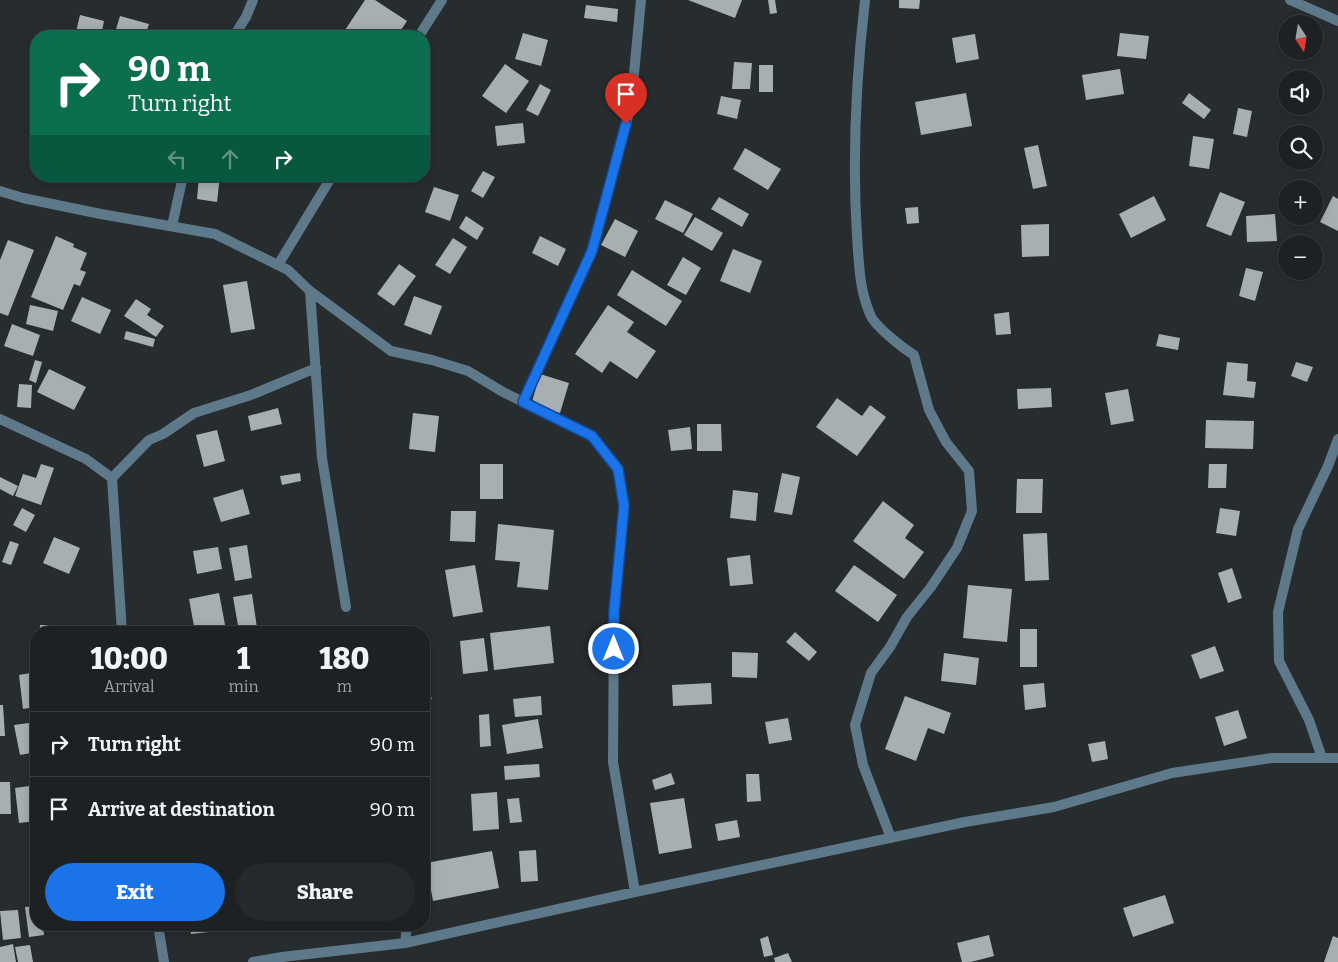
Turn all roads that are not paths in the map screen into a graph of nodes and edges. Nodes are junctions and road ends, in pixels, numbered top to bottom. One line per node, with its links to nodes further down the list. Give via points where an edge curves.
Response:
1 (253, 0): 7 (street)
2 (442, 0): 8 (street)
3 (642, 0): 16 (street, via 631,106 592,251)
4 (865, 0): 24 (street, via 859,55 854,183 859,274 870,316 914,355 929,410 946,442 969,471 972,511 957,548 871,673 855,725 863,764)
5 (1290, 0): 6 (street)
6 (1338, 21)
7 (238, 30)
8 (423, 30)
9 (182, 182): 12 (street)
10 (328, 182): 13 (street)
11 (0, 192): 12 (street)
12 (172, 226): 13 (street, via 215,234)
13 (278, 265): 14 (street)
14 (310, 291): 15 (street); 16 (street, via 392,351 468,371)
15 (316, 368): 19 (street, via 252,396 194,413 149,440); 20 (street, via 322,458)
16 (523, 402): 25 (street, via 592,436 618,469 624,506 614,612 613,762)
17 (0, 419): 19 (street, via 86,460)
18 (1338, 439): 22 (street, via 1298,529 1278,612 1279,661 1308,720)
19 (112, 478): 21 (street)
20 (346, 606)
21 (122, 626)
22 (1322, 758): 23 (street); 24 (street, via 1272,758 1172,774 1054,808)
23 (1338, 758)
24 (891, 838): 25 (street)
25 (635, 892): 28 (street)
26 (159, 931): 30 (street)
27 (406, 931): 28 (street)
28 (405, 943): 29 (street)
29 (282, 956): 31 (street); 32 (street)
30 (164, 962)
31 (253, 962)
32 (292, 962)

